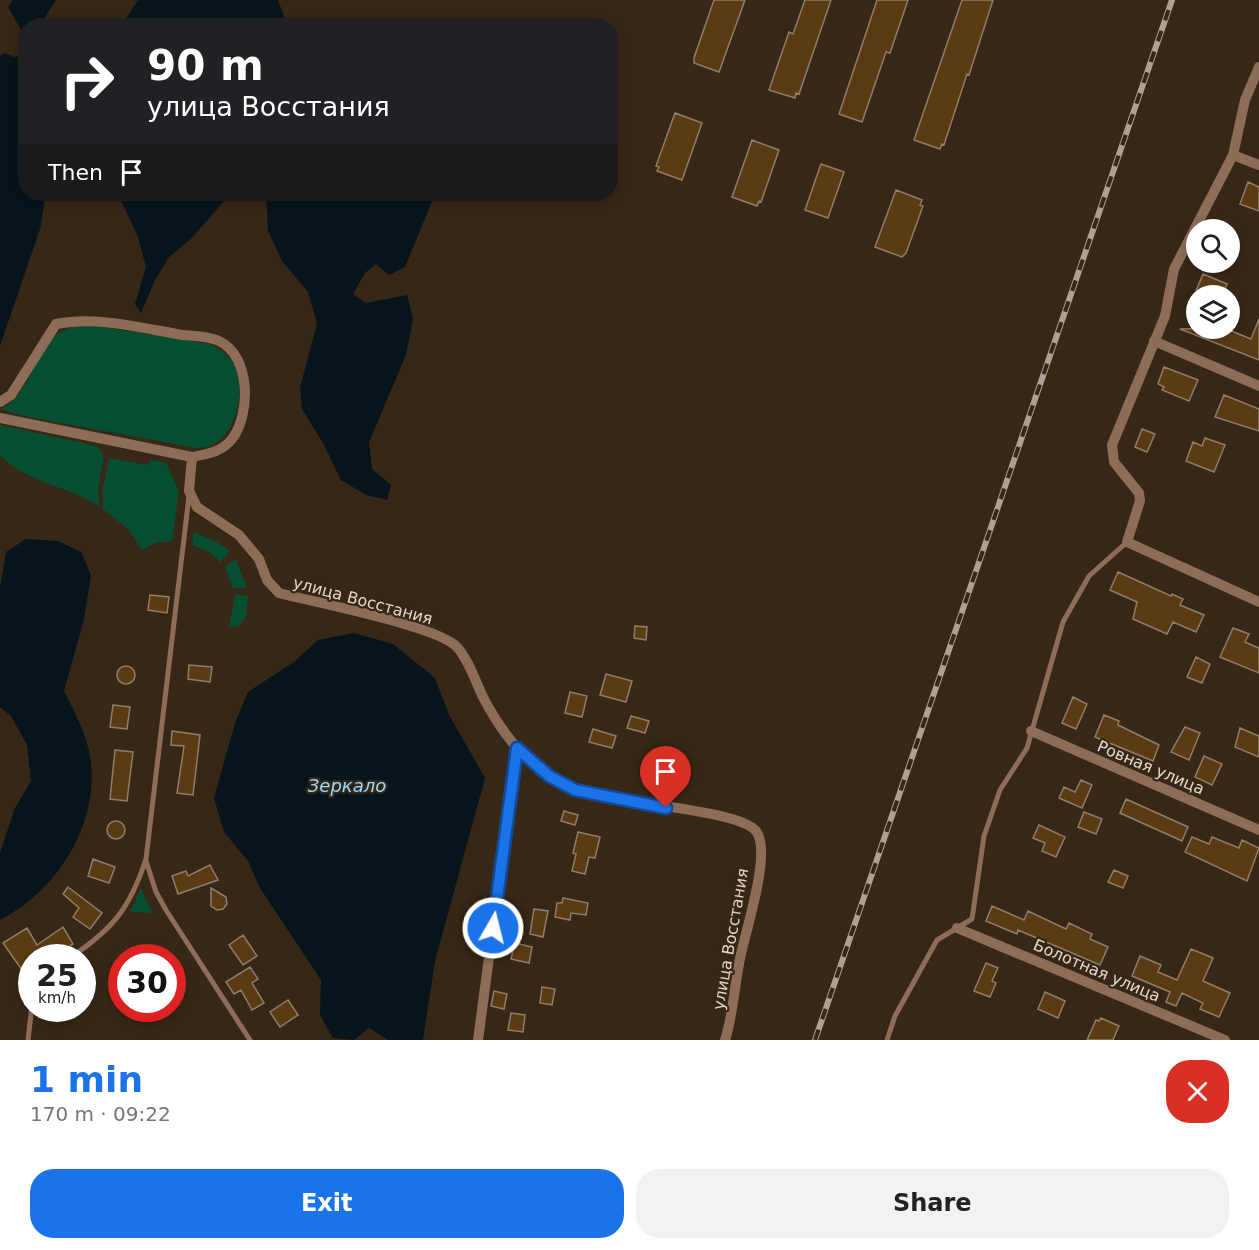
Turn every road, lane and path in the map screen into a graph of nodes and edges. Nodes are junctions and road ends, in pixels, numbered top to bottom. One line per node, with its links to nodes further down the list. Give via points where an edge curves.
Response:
1 (1259, 67): 2 (street, via 1245,100)
2 (1233, 155): 3 (street); 4 (street, via 1174,269 1165,316)
3 (1259, 165)
4 (1154, 341): 5 (street); 10 (street, via 1112,445 1114,462 1139,493)
5 (1259, 386)
6 (0, 402): 8 (street, via 11,395 56,324 98,321 218,340 241,362 245,390 239,426 223,447)
7 (0, 418): 8 (street)
8 (192, 457): 9 (street)
9 (189, 492): 13 (street, улица Восстания, via 208,517 227,525 244,541 279,593 399,623 445,638 457,647 494,718); 15 (lane)
10 (1127, 542): 11 (street); 12 (lane, via 1089,576 1077,594 1063,622)
11 (1259, 602)
12 (1031, 731): 14 (street, Ровная улица); 16 (lane, via 1027,748 1000,790 984,836 972,919)
13 (517, 748): 21 (street); 22 (street, улица Восстания, via 549,776 575,790 710,814 743,822 755,831 761,844 755,900)
14 (1259, 830)
15 (146, 859): 17 (lane, via 131,900 102,935); 20 (lane, via 166,910)
16 (957, 928): 23 (lane, via 937,940 895,1016); 24 (street, Болотная улица)
17 (89, 944)
18 (30, 1022): 19 (lane)
19 (28, 1040)
20 (250, 1040)
21 (478, 1040)
22 (725, 1040)
23 (887, 1040)
24 (1225, 1040)

